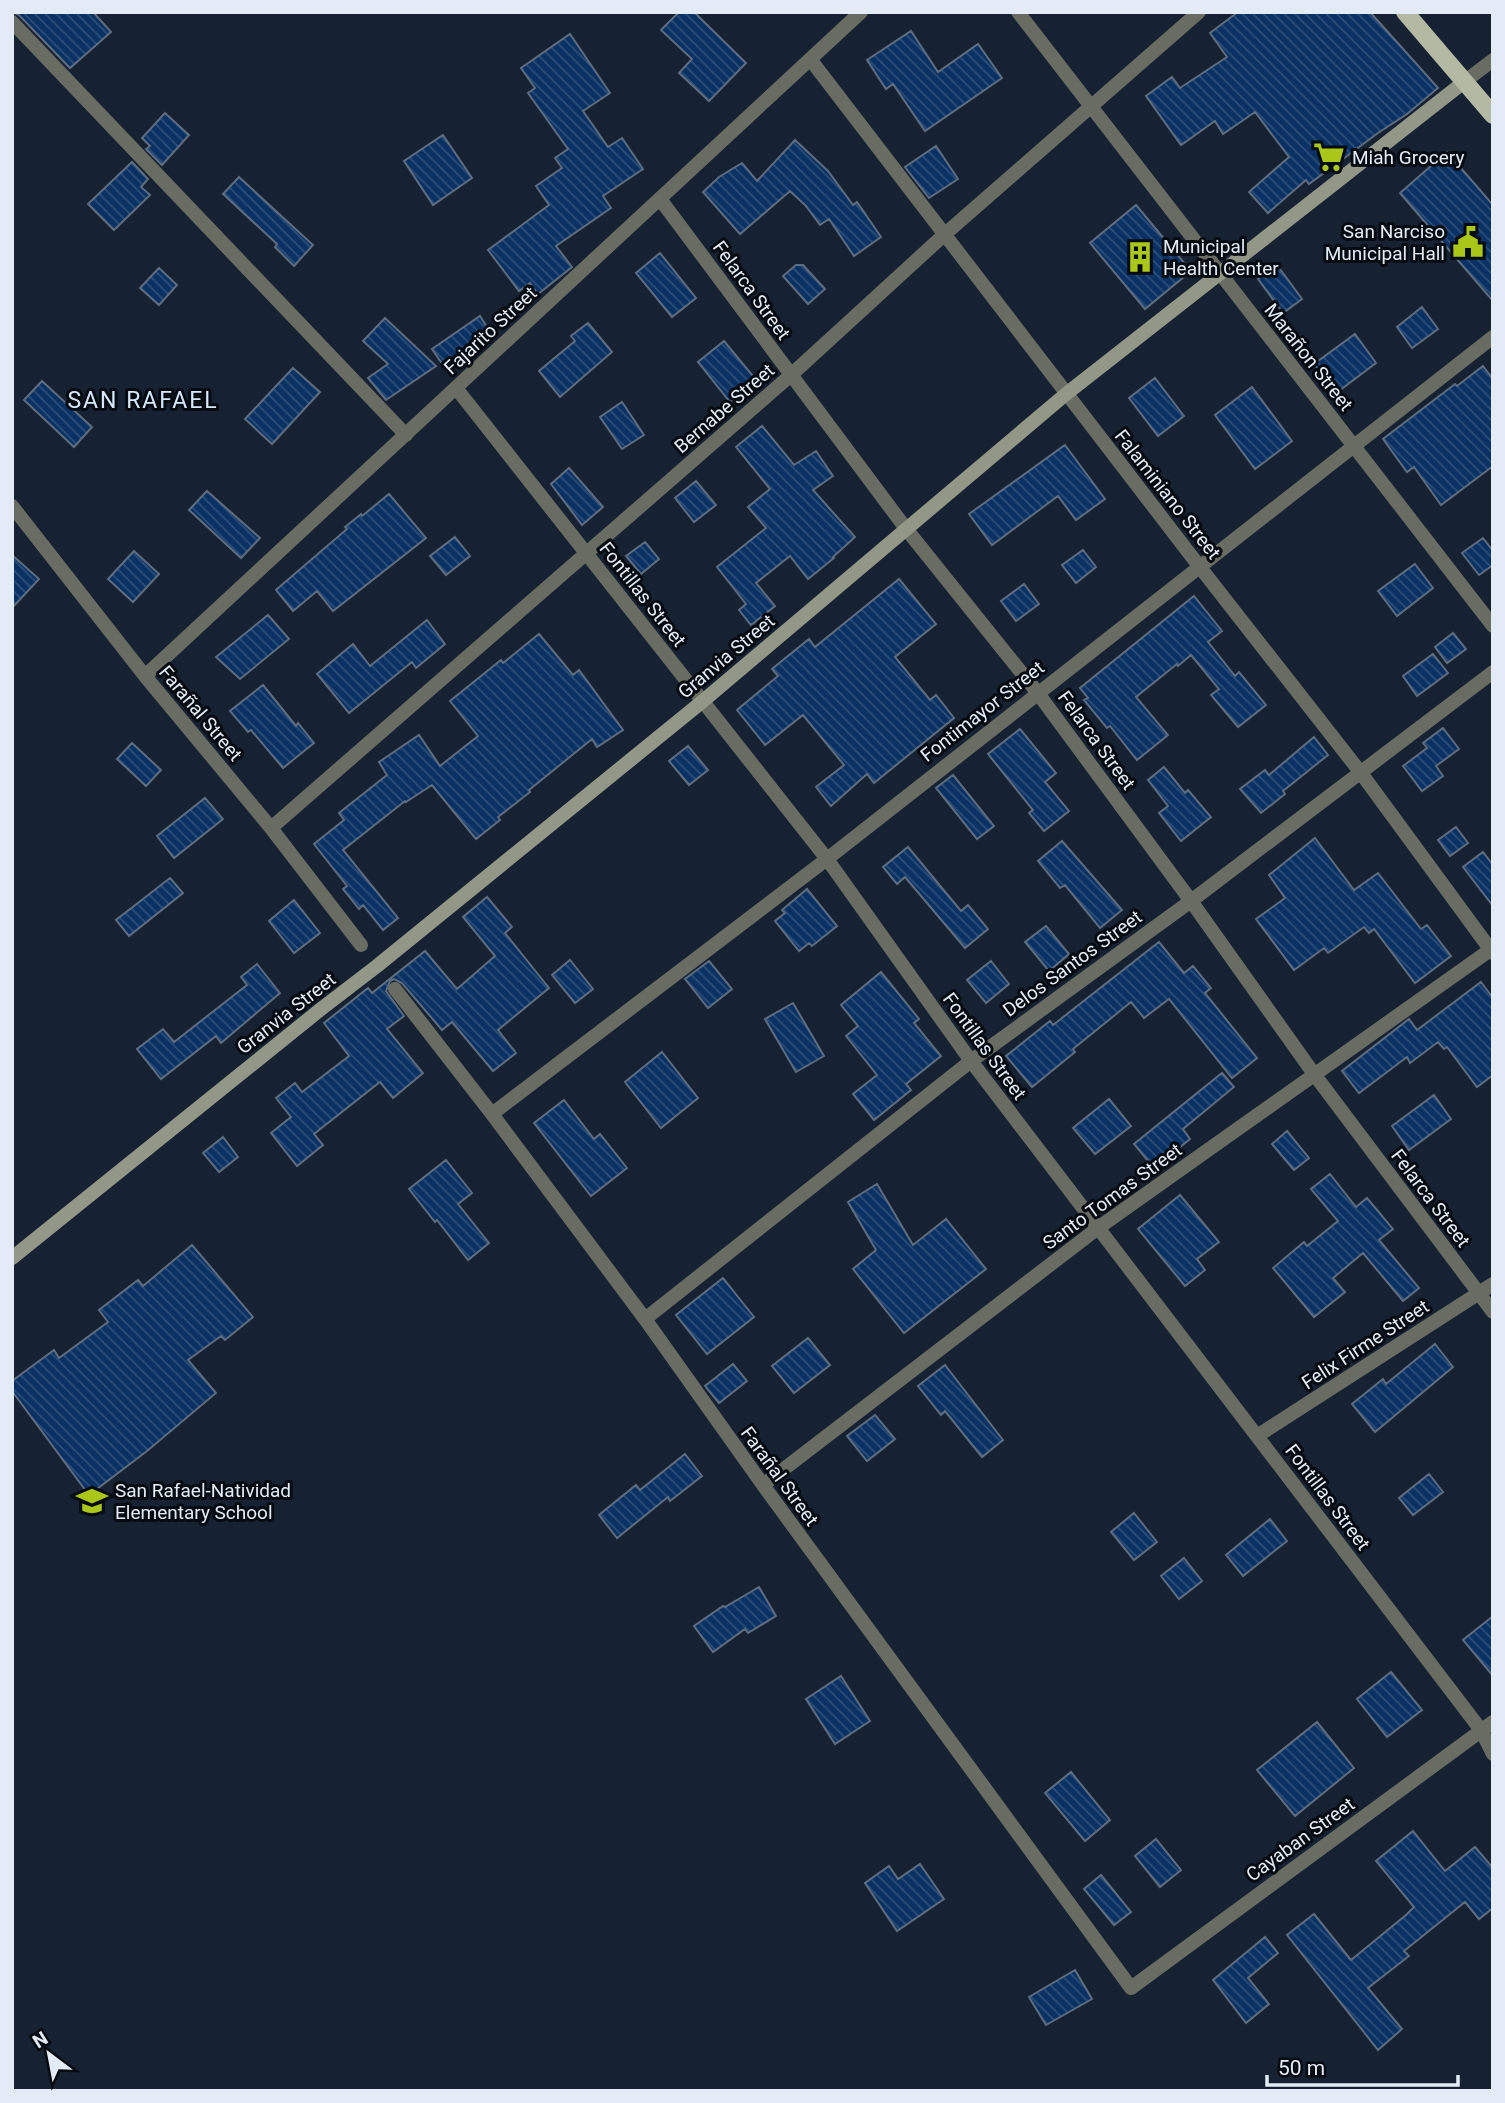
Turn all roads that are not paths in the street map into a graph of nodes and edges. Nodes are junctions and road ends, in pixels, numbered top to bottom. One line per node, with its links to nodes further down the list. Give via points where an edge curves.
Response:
1 (861, 12): 6 (street, Fajarito Street)
2 (1018, 12): 9 (street, Marañon Street)
3 (1199, 12): 9 (street, Bernabe Street)
4 (1405, 12): 8 (main road)
5 (12, 22): 18 (street)
6 (810, 59): 11 (street, Fajarito Street); 12 (street, Falaminiano Street)
7 (1493, 60): 8 (street)
8 (1464, 82): 10 (main road); 13 (street, Granvia Street)
9 (1091, 107): 12 (street, Bernabe Street); 13 (street, Marañon Street)
10 (1493, 115)
11 (660, 199): 15 (street, Felarca Street); 16 (street, Fajarito Street)
12 (945, 234): 15 (street, Bernabe Street); 17 (street, Falaminiano Street)
13 (1218, 273): 17 (street, Granvia Street); 19 (street, Marañon Street)
14 (1493, 337): 19 (street, Fontimayor Street)
15 (791, 375): 21 (street, Felarca Street); 22 (street, Bernabe Street)
16 (456, 388): 18 (street, Fajarito Street); 22 (street, Fontillas Street)
17 (1066, 394): 21 (street, Granvia Street); 23 (street, Falaminiano Street)
18 (406, 435): 26 (street, Fajarito Street)
19 (1354, 446): 23 (street, Fontimayor Street); 24 (street, Marañon Street)
20 (12, 506): 26 (street, Farañal Street)
21 (907, 530): 27 (street, Felarca Street); 28 (street, Granvia Street)
22 (587, 554): 28 (street, Fontillas Street); 30 (street, Bernabe Street)
23 (1199, 566): 27 (street, Fontimayor Street); 29 (street, Falaminiano Street)
24 (1493, 626)
25 (1493, 671): 29 (street, Delos Santos Street)
26 (145, 676): 30 (street, Farañal Street)
27 (1037, 692): 31 (street, Fontimayor Street); 32 (street, Felarca Street)
28 (703, 701): 31 (street, Fontillas Street); 40 (street, Granvia Street)
29 (1362, 773): 32 (street, Delos Santos Street); 34 (street, Falaminiano Street)
30 (271, 828): 33 (street, Farañal Street)
31 (827, 859): 36 (street, Fontillas Street); 38 (street, Fontimayor Street)
32 (1191, 901): 36 (street, Delos Santos Street); 37 (street, Felarca Street)
33 (360, 945)
34 (1492, 951): 37 (street, Santo Tomas Street)
35 (395, 989): 38 (street, Farañal Street)
36 (971, 1061): 39 (street, Fontillas Street); 44 (street, Delos Santos Street)
37 (1314, 1074): 39 (street, Santo Tomas Street); 42 (street, Felarca Street)
38 (492, 1114): 44 (street, Farañal Street)
39 (1098, 1228): 45 (street, Fontillas Street); 46 (street, Santo Tomas Street)
40 (12, 1258)
41 (1493, 1284): 42 (street, Felix Firme Street)
42 (1478, 1293): 43 (street, Felarca Street); 45 (street, Felix Firme Street)
43 (1493, 1312)
44 (645, 1318): 46 (street, Farañal Street)
45 (1257, 1436): 47 (street, Fontillas Street)
46 (762, 1485): 49 (street, Farañal Street)
47 (1487, 1726): 48 (street, Fontillas Street); 49 (street, Cayaban Street)
48 (1493, 1754)
49 (1131, 1988)

